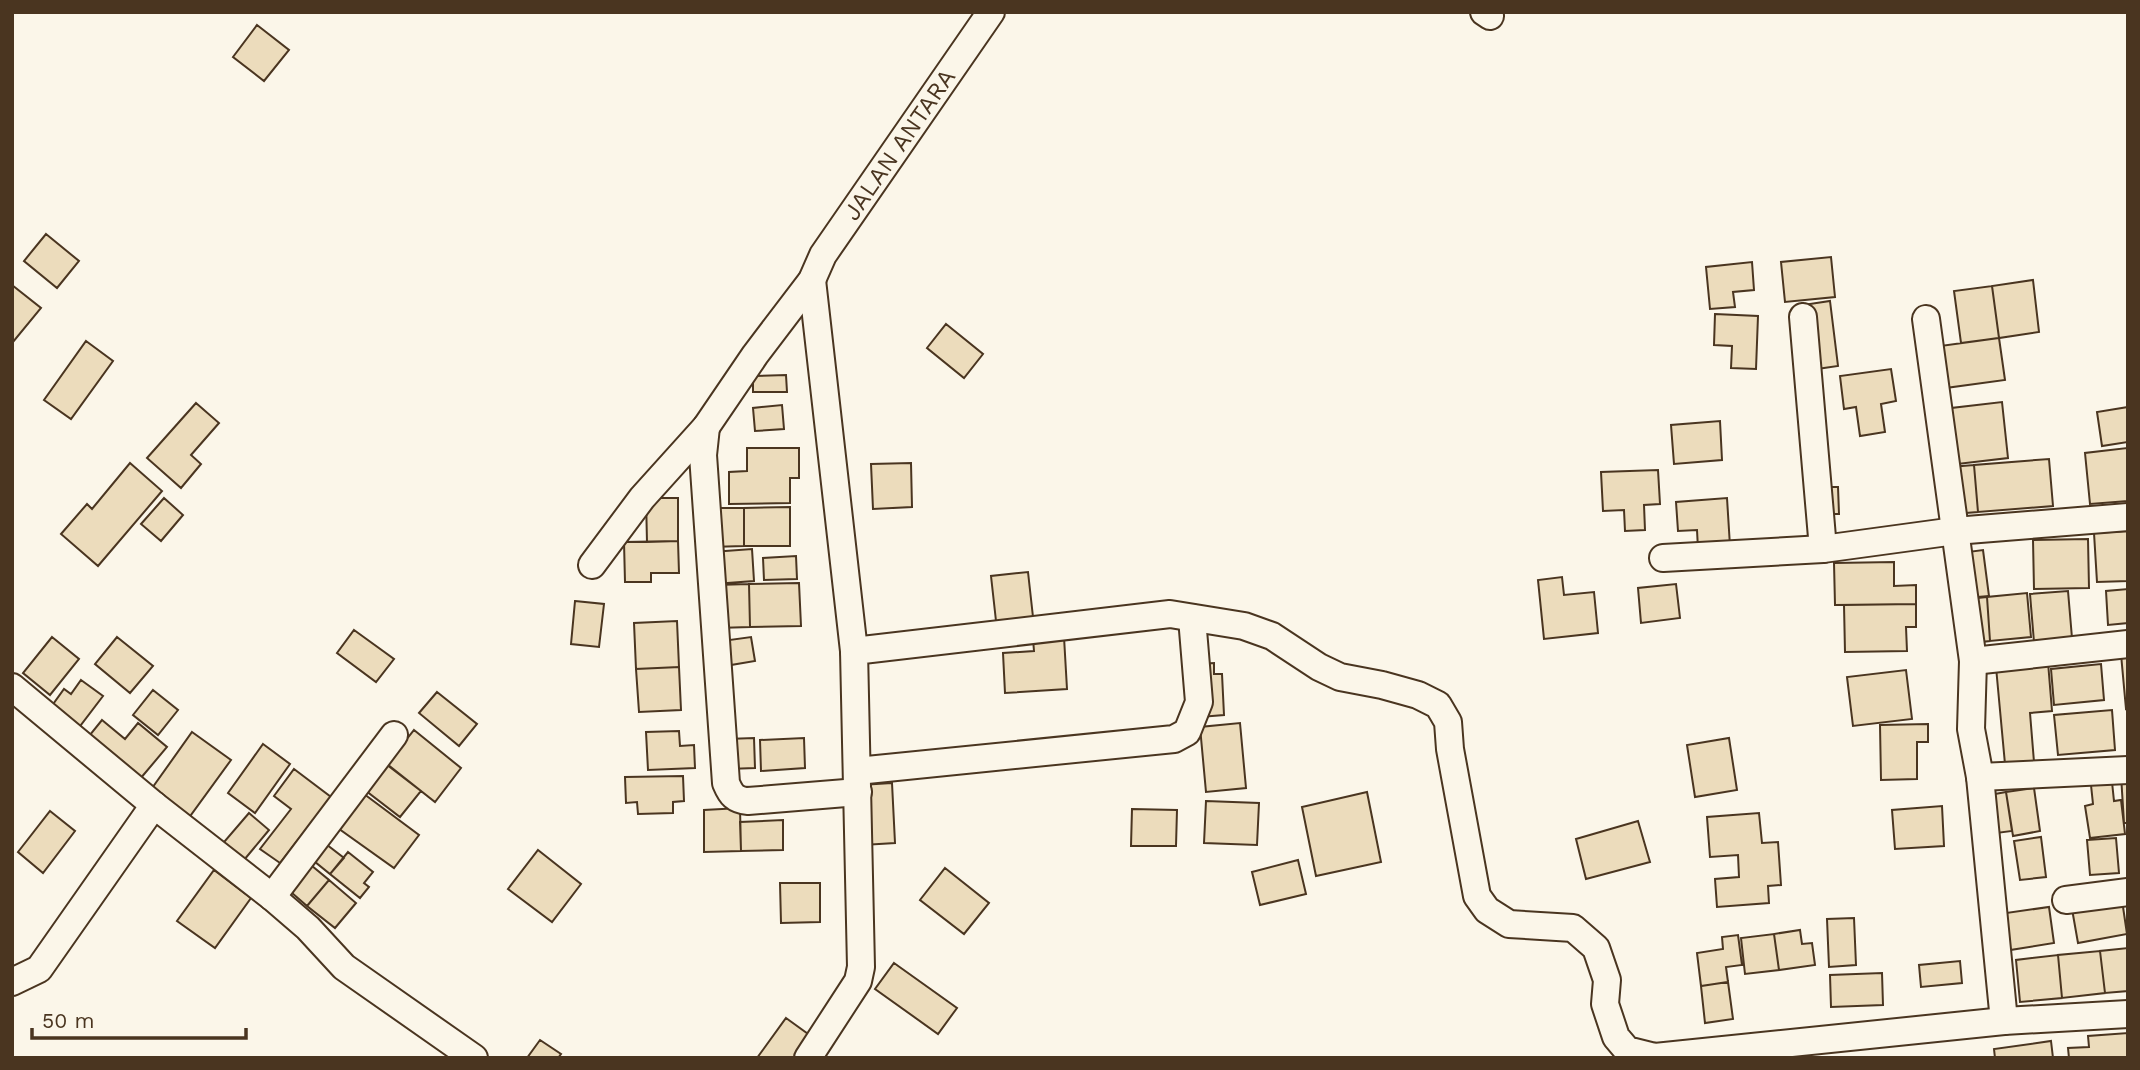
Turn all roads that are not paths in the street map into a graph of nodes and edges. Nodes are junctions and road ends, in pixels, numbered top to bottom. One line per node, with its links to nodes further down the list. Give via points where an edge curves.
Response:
1 (990, 12): 2 (street, JALAN ANTARA, via 823,255)
2 (812, 280): 5 (street, JALAN ANTARA); 13 (street)
3 (1803, 317): 8 (street)
4 (1926, 319): 7 (street)
5 (706, 428): 10 (street, JALAN ANTARA, via 642,498); 19 (street, via 703,455 726,783 731,795 748,801)
6 (2128, 517): 7 (street)
7 (1955, 531): 8 (street); 14 (street)
8 (1823, 549): 9 (street)
9 (1663, 558)
10 (592, 565)
11 (1192, 618): 13 (street, via 1170,614); 19 (street, via 1199,702 1186,732 1174,739); 26 (street, via 1244,626 1272,636 1340,677 1419,695 1438,705 1448,722 1477,896 1487,910 1508,924 1573,928 1596,948 1607,980 1605,1004 1616,1037 1627,1051 1655,1056)
12 (2128, 644): 14 (street)
13 (854, 651): 19 (street)
14 (1973, 661): 18 (street, via 1971,729)
15 (12, 687): 20 (street)
16 (394, 735): 22 (street)
17 (2128, 770): 18 (street)
18 (1980, 777): 26 (street)
19 (857, 782): 28 (street, via 862,967 858,981)
20 (155, 806): 22 (street); 24 (street, via 39,969)
21 (2128, 892): 23 (street)
22 (272, 897): 27 (street, via 344,967)
23 (2066, 900)
24 (12, 982)
25 (2128, 1014): 26 (street)
26 (2004, 1021)
27 (474, 1058)
28 (808, 1058)

